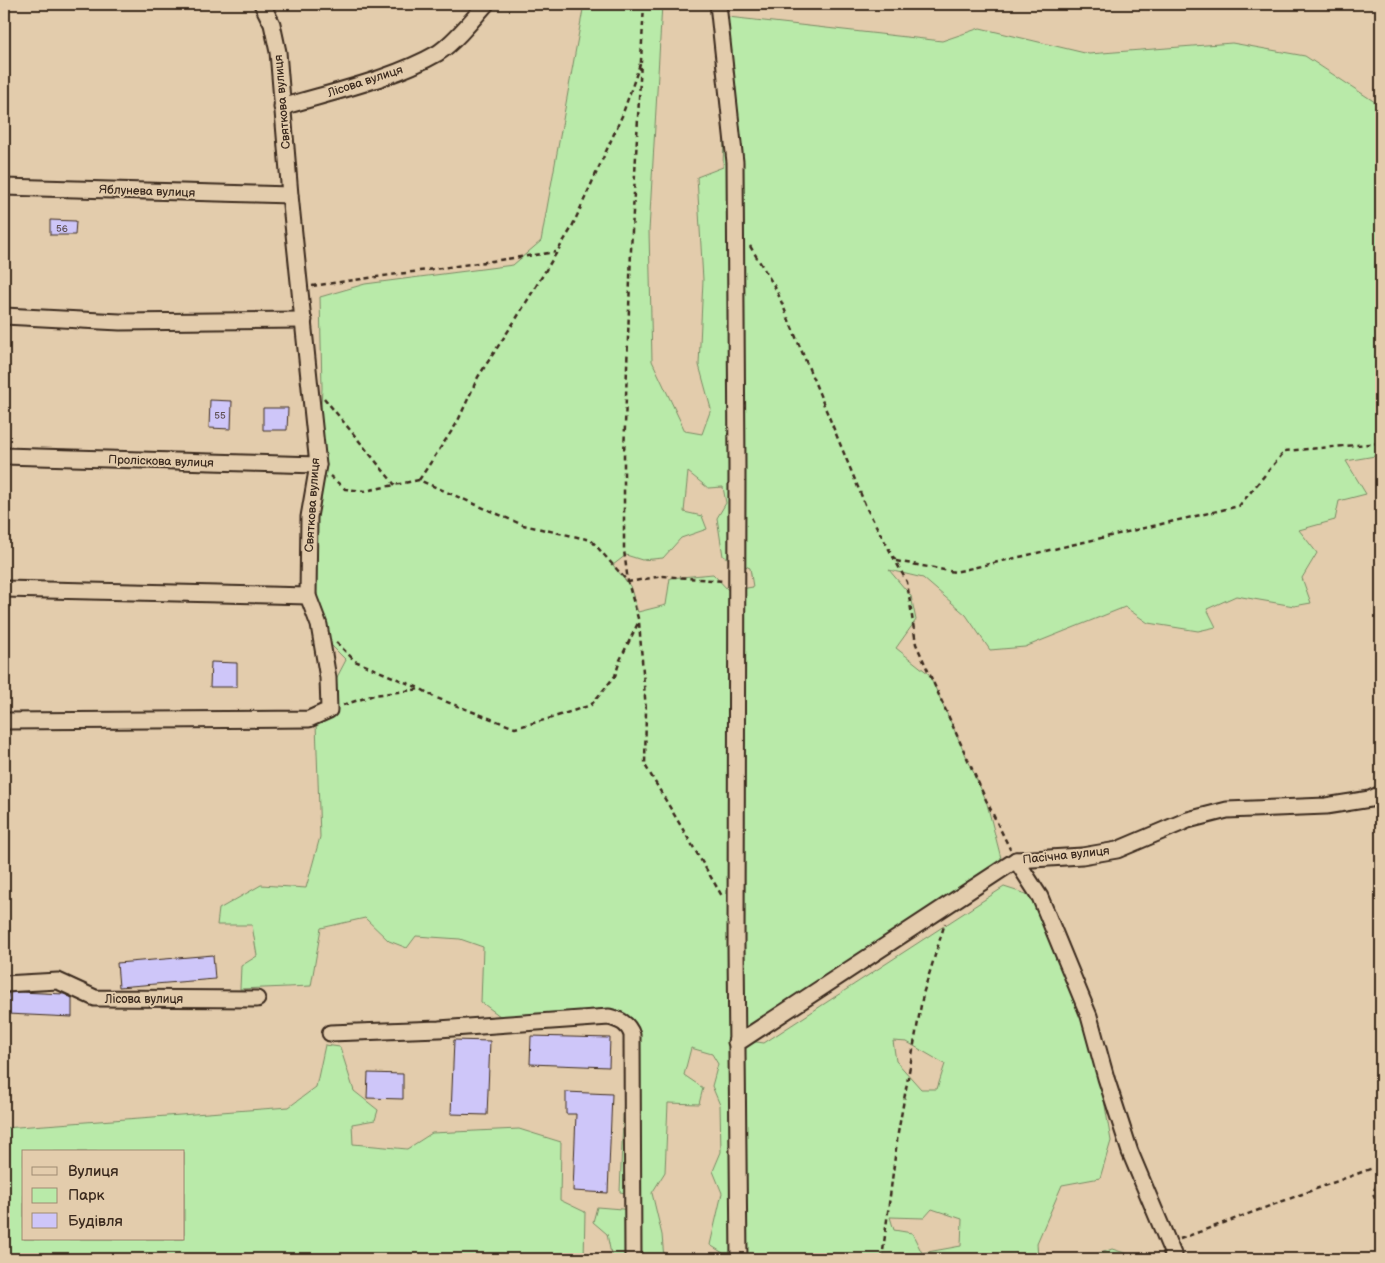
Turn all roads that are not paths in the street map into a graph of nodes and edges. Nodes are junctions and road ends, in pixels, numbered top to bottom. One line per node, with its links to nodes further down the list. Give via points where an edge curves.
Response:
1 (262, 4): 4 (street, Святкова вулиця, via 272,24 278,52)
2 (486, 4): 4 (street, Лісова вулиця, via 439,52 390,74)
3 (718, 4): 19 (street, via 735,162)
4 (282, 107): 6 (street, Святкова вулиця)
5 (4, 187): 6 (street, Яблунева вулиця)
6 (290, 195): 8 (street, Святкова вулиця)
7 (4, 316): 8 (street, via 120,322)
8 (304, 320): 10 (street, Святкова вулиця)
9 (4, 456): 10 (street, Проліскова вулиця)
10 (318, 465): 12 (street, Святкова вулиця, via 309,517)
11 (4, 589): 12 (street)
12 (308, 596): 13 (street, Святкова вулиця, via 319,625 328,678 329,710 309,719)
13 (4, 721)
14 (1381, 794): 15 (street, Пасічна вулиця, via 1370,799 1326,806 1226,810 1188,820 1117,850 1082,856)
15 (1016, 860): 19 (street, Пасічна вулиця); 22 (street, via 1040,897 1090,1016 1130,1152)
16 (4, 984): 17 (street, Лісова вулиця, via 58,981 95,998)
17 (258, 999)
18 (330, 1033): 20 (street, via 609,1017 621,1021 632,1035)
19 (736, 1042): 21 (street)
20 (633, 1259)
21 (739, 1259)
22 (1174, 1259)

